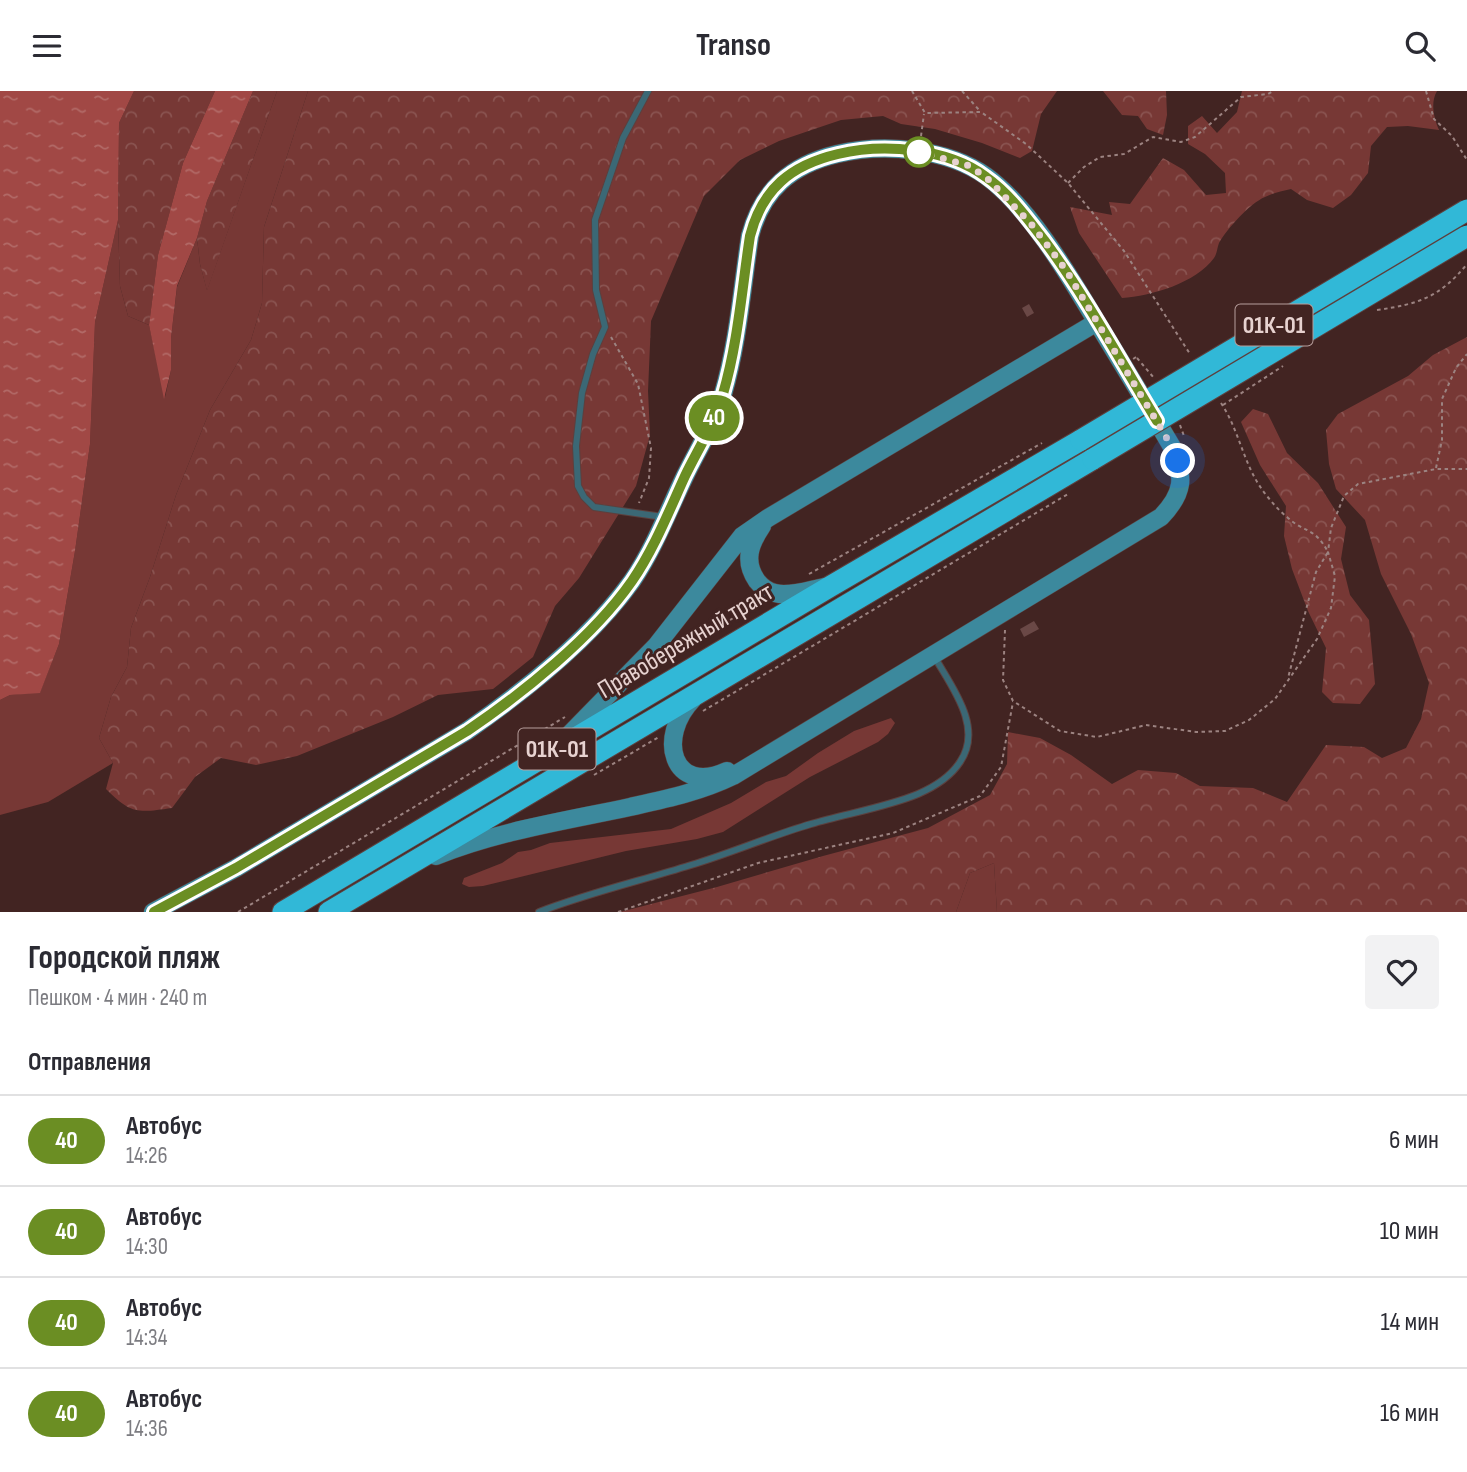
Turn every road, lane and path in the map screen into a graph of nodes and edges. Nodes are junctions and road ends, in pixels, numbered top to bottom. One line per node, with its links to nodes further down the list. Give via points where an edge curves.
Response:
1 (648, 91): 16 (lane, via 623,138 595,220 596,289)
2 (912, 91): 7 (path)
3 (962, 91): 6 (path)
4 (1273, 91): 10 (path, via 1241,97 1195,137 1181,142 1153,137 1124,154 1100,157)
5 (1426, 91): 9 (path, via 1434,119)
6 (981, 112): 7 (path); 10 (path, via 1026,144)
7 (925, 113): 8 (path)
8 (921, 135)
9 (1467, 160)
10 (1068, 183): 18 (path, via 1124,251)
11 (1467, 210): 32 (highway, Правобережный тракт / 01К-01, bridge)
12 (1467, 236): 36 (highway, Правобережный тракт / 01К-01, bridge)
13 (1467, 264): 14 (path, via 1428,299)
14 (1367, 311)
15 (1097, 322): 29 (street, via 1032,225 1002,190 967,165 918,151 875,147 808,164 775,186 755,215 723,397); 30 (street); 33 (street, via 1172,447 1182,477 1179,492 1161,517)
16 (605, 327): 28 (path, via 638,384 651,449 649,478); 28 (lane, via 582,393 576,446 578,486 594,507)
17 (1467, 354): 26 (path, via 1442,399 1442,440)
18 (1191, 355)
19 (1289, 362): 23 (path)
20 (1153, 378): 21 (path, bridge, via 1136,358 1129,362)
21 (1142, 390)
22 (1216, 396): 23 (path)
23 (1222, 405): 31 (path, via 1261,487 1287,518 1321,537)
24 (1180, 424): 25 (path)
25 (1184, 435)
26 (1436, 469): 27 (path); 31 (path, via 1358,484 1344,496 1331,528)
27 (1467, 469)
28 (634, 514): 29 (lane)
29 (665, 517): 42 (street, via 618,599 500,708 236,868)
30 (768, 518): 32 (street, via 748,555 750,571 761,586 775,593 793,593); 38 (street, via 742,536 656,646)
31 (1328, 552): 35 (path, via 1316,572); 35 (path, via 1335,576 1331,608 1317,639)
32 (831, 586): 38 (highway, Правобережный тракт / 01К-01)
33 (1006, 611): 34 (street); 37 (path, via 1003,680)
34 (933, 654): 39 (street); 45 (lane, via 968,722 961,761 942,781 918,794)
35 (1288, 678): 37 (path, via 1275,699 1249,720 1225,731 1196,733 1146,725 1097,737 1060,730)
36 (702, 691): 39 (street, via 683,710 674,729 671,747 675,761 697,776 719,775); 40 (highway, Правобережный тракт / 01К-01)
37 (1013, 701): 41 (path, via 1001,767 980,796 893,833 758,863)
38 (557, 748): 43 (highway, Правобережный тракт / 01К-01)
39 (765, 755): 40 (street, via 709,787 483,840)
40 (394, 873): 44 (highway, Правобережный тракт / 01К-01)
41 (624, 911): 46 (path)
42 (153, 912)
43 (283, 912)
44 (328, 912)
45 (539, 912)
46 (618, 912)

